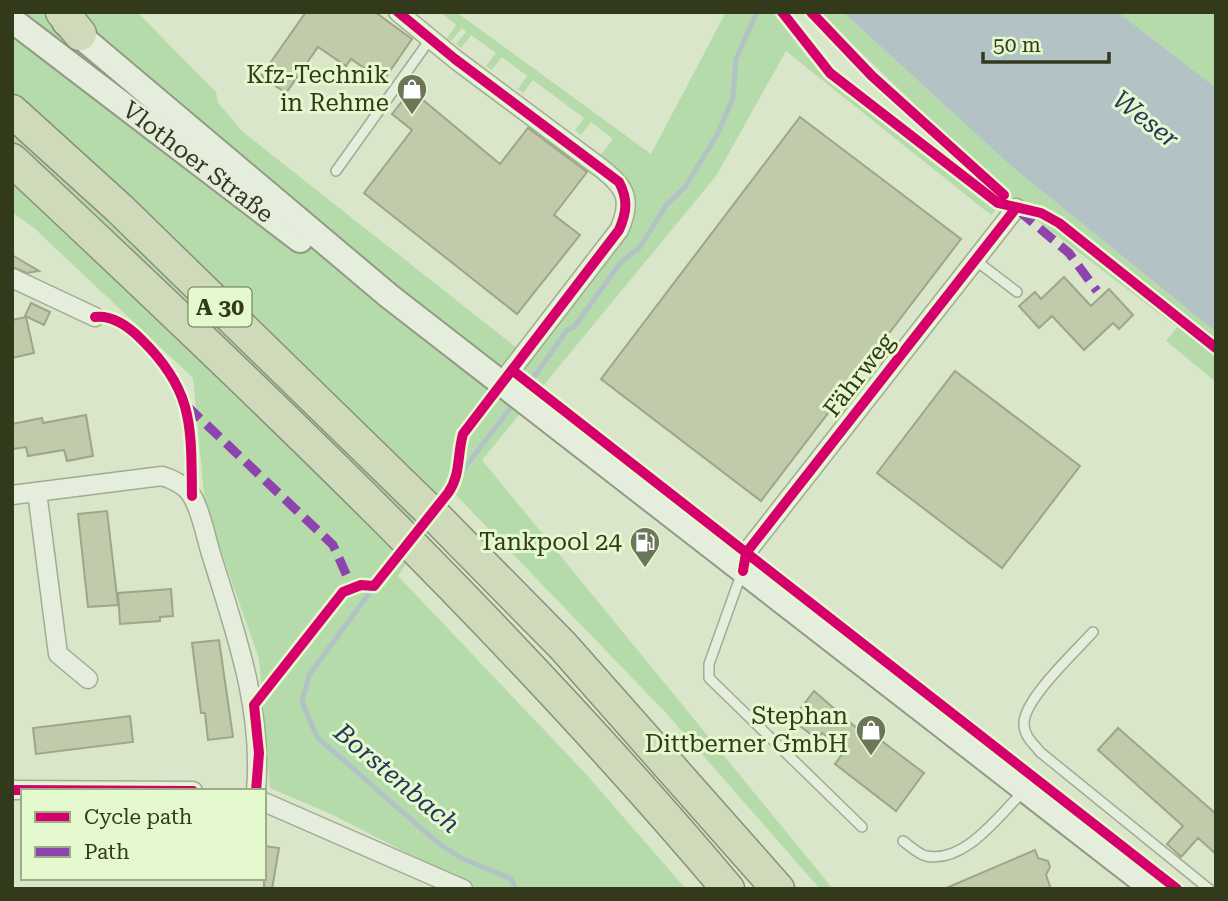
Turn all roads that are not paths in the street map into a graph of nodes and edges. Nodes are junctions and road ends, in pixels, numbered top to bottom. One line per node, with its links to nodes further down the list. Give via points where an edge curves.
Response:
1 (51, 12): 4 (main road, Vlothoer Straße)
2 (398, 12): 5 (street)
3 (12, 20): 15 (main road, Vlothoer Straße, via 314,251)
4 (71, 23): 15 (main road, Vlothoer Straße)
5 (431, 38): 8 (lane); 17 (street, via 452,63 610,175 625,194 619,230)
6 (12, 111): 32 (highway, A 30, via 430,510 563,646)
7 (12, 160): 11 (highway, A 30)
8 (336, 171)
9 (12, 181): 11 (highway)
10 (1016, 208): 12 (street, Fährweg)
11 (87, 230): 31 (highway, A 30, via 407,539 616,759)
12 (975, 260): 14 (lane); 20 (street, Fährweg, via 746,553)
13 (12, 278): 16 (street)
14 (1017, 292)
15 (389, 296): 17 (main road, Vlothoer Straße)
16 (94, 317)
17 (502, 382): 20 (main road, Vlothoer Straße)
18 (37, 492): 19 (street); 22 (street, via 58,654); 25 (street, via 162,476 192,496 254,705 259,753)
19 (12, 495)
20 (743, 571): 26 (main road, Vlothoer Straße); 28 (lane, via 709,664 709,678)
21 (1093, 632): 34 (lane, via 1030,705 1024,722 1026,736)
22 (88, 679)
23 (52, 789): 24 (street)
24 (125, 789)
25 (256, 789)
26 (1025, 790): 29 (lane, via 959,852 924,856); 33 (main road, Vlothoer Straße)
27 (266, 803): 30 (street)
28 (862, 827)
29 (903, 841)
30 (463, 889)
31 (728, 889)
32 (778, 889)
33 (1153, 889)
34 (1209, 889)

